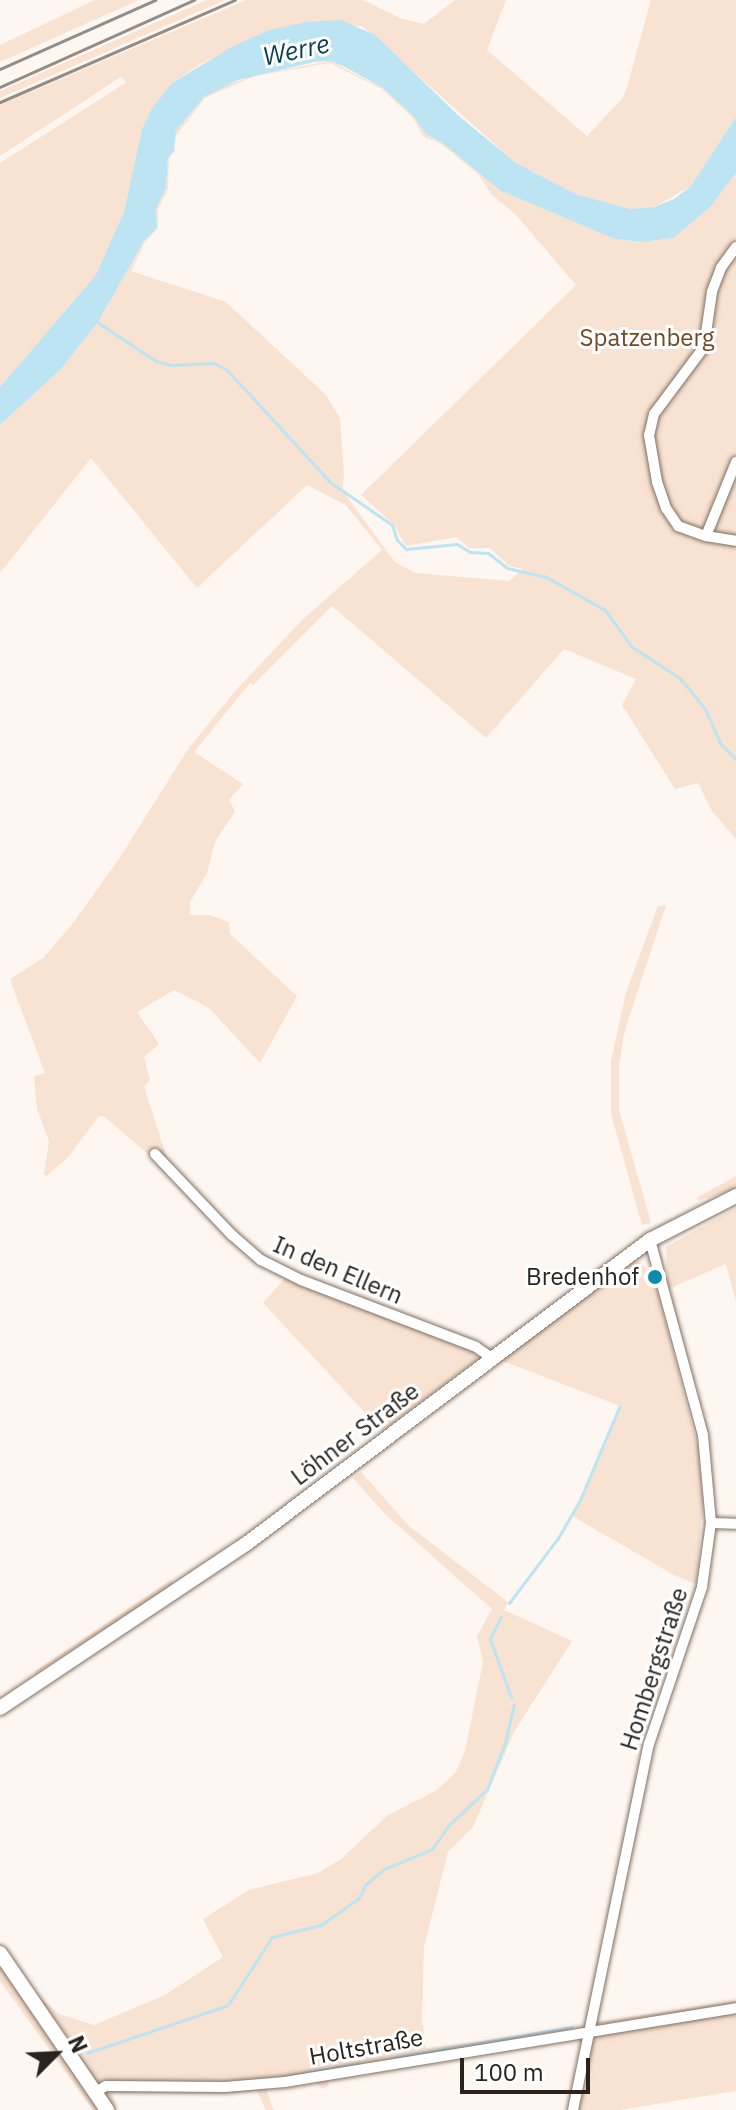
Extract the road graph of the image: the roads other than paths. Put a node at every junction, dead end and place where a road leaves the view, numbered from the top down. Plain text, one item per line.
1 (736, 247) edge
2 (736, 462) edge
3 (706, 536) junction
4 (736, 541) edge
5 (155, 1154) dead end
6 (736, 1196) edge
7 (650, 1240) junction
8 (492, 1358) junction
9 (711, 1523) junction
10 (736, 1524) edge
11 (0, 1708) edge
12 (0, 1953) edge
13 (736, 2008) edge
14 (586, 2032) junction
15 (97, 2091) junction
16 (107, 2110) edge
17 (573, 2110) edge

1 - 3 street
2 - 3 street
3 - 4 street
5 - 8 street, In den Ellern
6 - 7 main road, Löhner Straße
7 - 8 main road, Löhner Straße
7 - 9 street, Hombergstraße
8 - 11 main road, Löhner Straße
9 - 10 street
9 - 14 street, Hombergstraße
12 - 15 main road
13 - 14 street, Holtstraße
14 - 15 street, Holtstraße
14 - 17 street, Hombergstraße
15 - 16 main road

